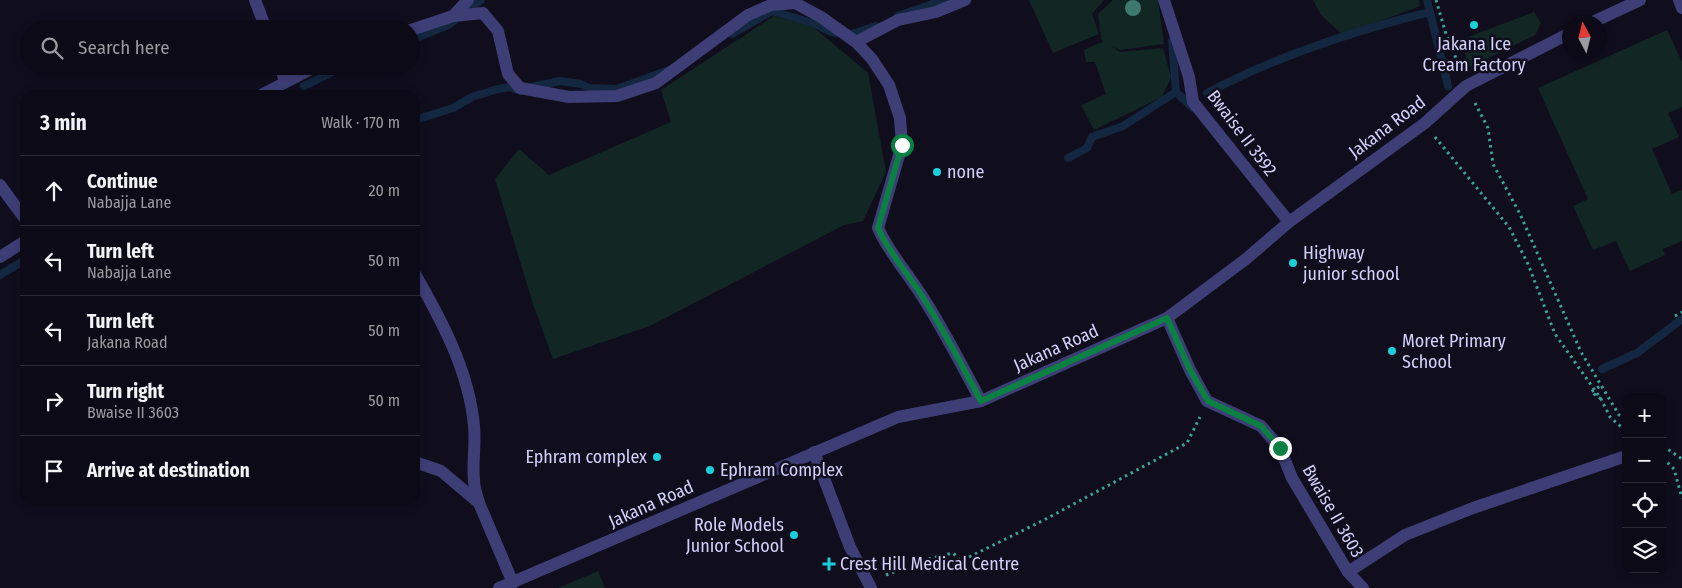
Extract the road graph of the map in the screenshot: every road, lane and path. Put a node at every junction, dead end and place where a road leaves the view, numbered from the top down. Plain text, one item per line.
1 (255, 0) edge
2 (468, 0) edge
3 (965, 0) edge
4 (1164, 0) edge
5 (1436, 0) edge
6 (1640, 0) edge
7 (1679, 0) edge
8 (794, 2) edge
9 (1682, 8) edge
10 (1607, 15) edge
11 (453, 16) junction
12 (263, 20) edge
13 (420, 27) edge
14 (1562, 38) edge
15 (856, 42) junction
16 (283, 75) edge
17 (298, 75) edge
18 (285, 81) junction
19 (1466, 86) junction
20 (270, 90) edge
21 (1425, 123) junction
22 (0, 185) edge
23 (20, 212) edge
24 (1289, 222) junction
25 (20, 244) edge
26 (0, 257) edge
27 (420, 282) edge
28 (1682, 312) edge
29 (1675, 316) dead end
30 (1167, 318) junction
31 (1602, 385) junction
32 (1601, 399) junction
33 (981, 401) junction
34 (1208, 401) junction
35 (1622, 416) edge
36 (1622, 427) edge
37 (1667, 449) edge
38 (814, 452) junction
39 (1622, 457) edge
40 (1682, 459) edge
41 (1667, 462) edge
42 (420, 464) edge
43 (1682, 498) edge
44 (479, 502) junction
45 (1348, 572) junction
46 (513, 583) junction
47 (870, 585) edge
48 (499, 588) edge
49 (1363, 588) edge

1 - 12 street
2 - 11 street
3 - 15 street
4 - 24 street, Bwaise II 3592
5 - 19 path
6 - 10 street
7 - 9 street
8 - 11 street
8 - 15 street
11 - 13 street
14 - 19 street, Jakana Road
15 - 33 street
16 - 18 street
17 - 18 street
18 - 20 street
19 - 21 street, Jakana Road
19 - 31 path
21 - 24 street, Jakana Road
21 - 32 path
22 - 23 street
24 - 30 street, Jakana Road
25 - 26 street
27 - 44 street
28 - 29 path
30 - 33 street, Jakana Road
30 - 34 street
31 - 32 path, bridge
31 - 35 path
32 - 36 path
33 - 38 street, Jakana Road
34 - 45 street, Bwaise II 3603
34 - 47 path
37 - 40 path
38 - 46 street, Jakana Road
38 - 47 street
39 - 45 street
41 - 43 path
42 - 44 street
44 - 46 street
45 - 49 street, Bwaise II 3603
46 - 48 street, Jakana Road

